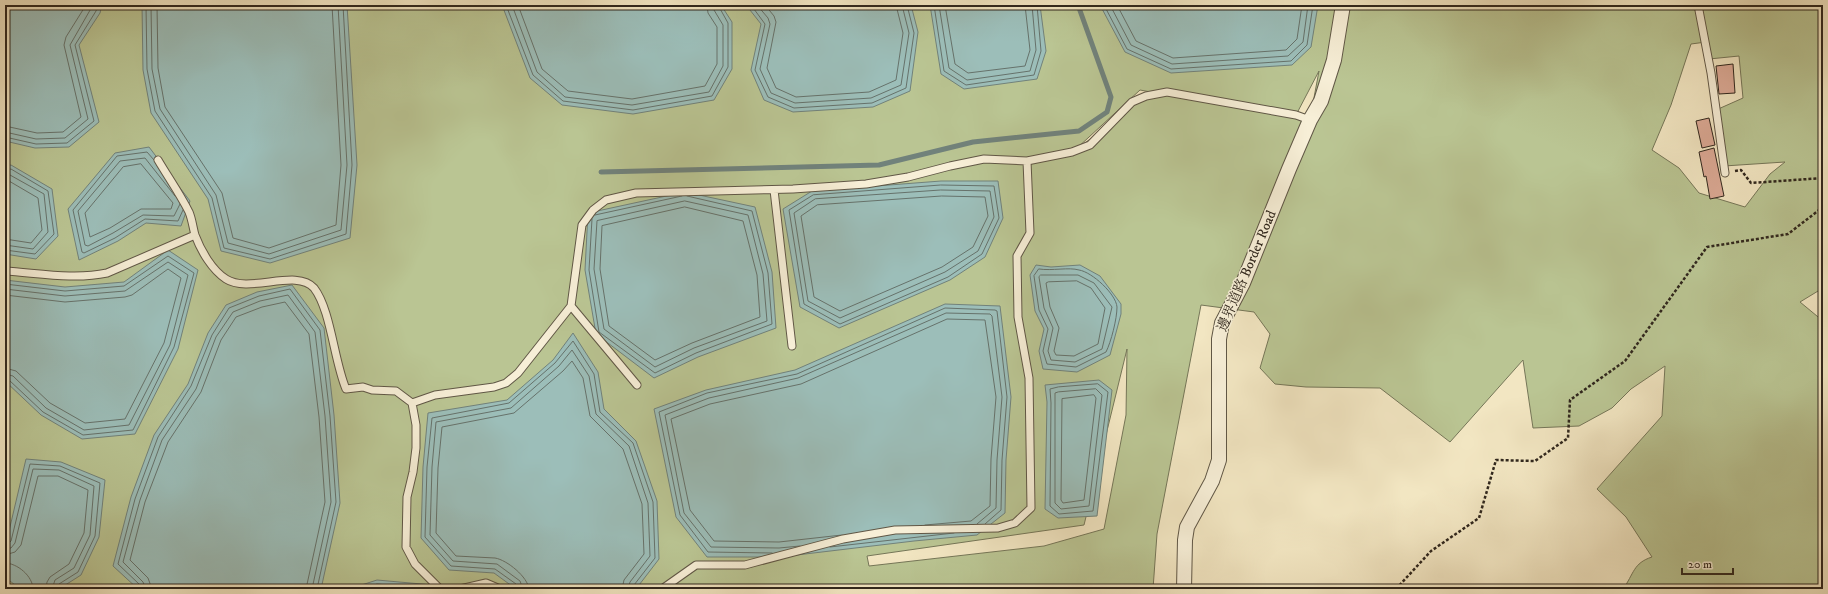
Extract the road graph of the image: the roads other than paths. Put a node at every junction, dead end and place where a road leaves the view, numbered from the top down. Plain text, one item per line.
1 (1343, 5) edge
2 (1698, 5) edge
3 (1310, 120) junction
4 (158, 160) dead end
5 (1027, 161) junction
6 (1725, 173) road end
7 (774, 190) junction
8 (195, 235) junction
9 (5, 271) edge
10 (571, 306) junction
11 (792, 346) dead end
12 (637, 385) dead end
13 (412, 403) junction
14 (440, 589) edge
15 (460, 589) edge
16 (500, 589) edge
17 (662, 589) edge
18 (1184, 589) edge

1 - 3 street, 邊界道路 Border Road
2 - 6 lane
3 - 5 lane
3 - 18 street, 邊界道路 Border Road
4 - 8 lane
5 - 7 lane
5 - 17 lane
7 - 10 lane
7 - 11 lane
8 - 9 lane
8 - 13 lane
10 - 12 lane
10 - 13 lane
13 - 14 lane
15 - 16 lane

